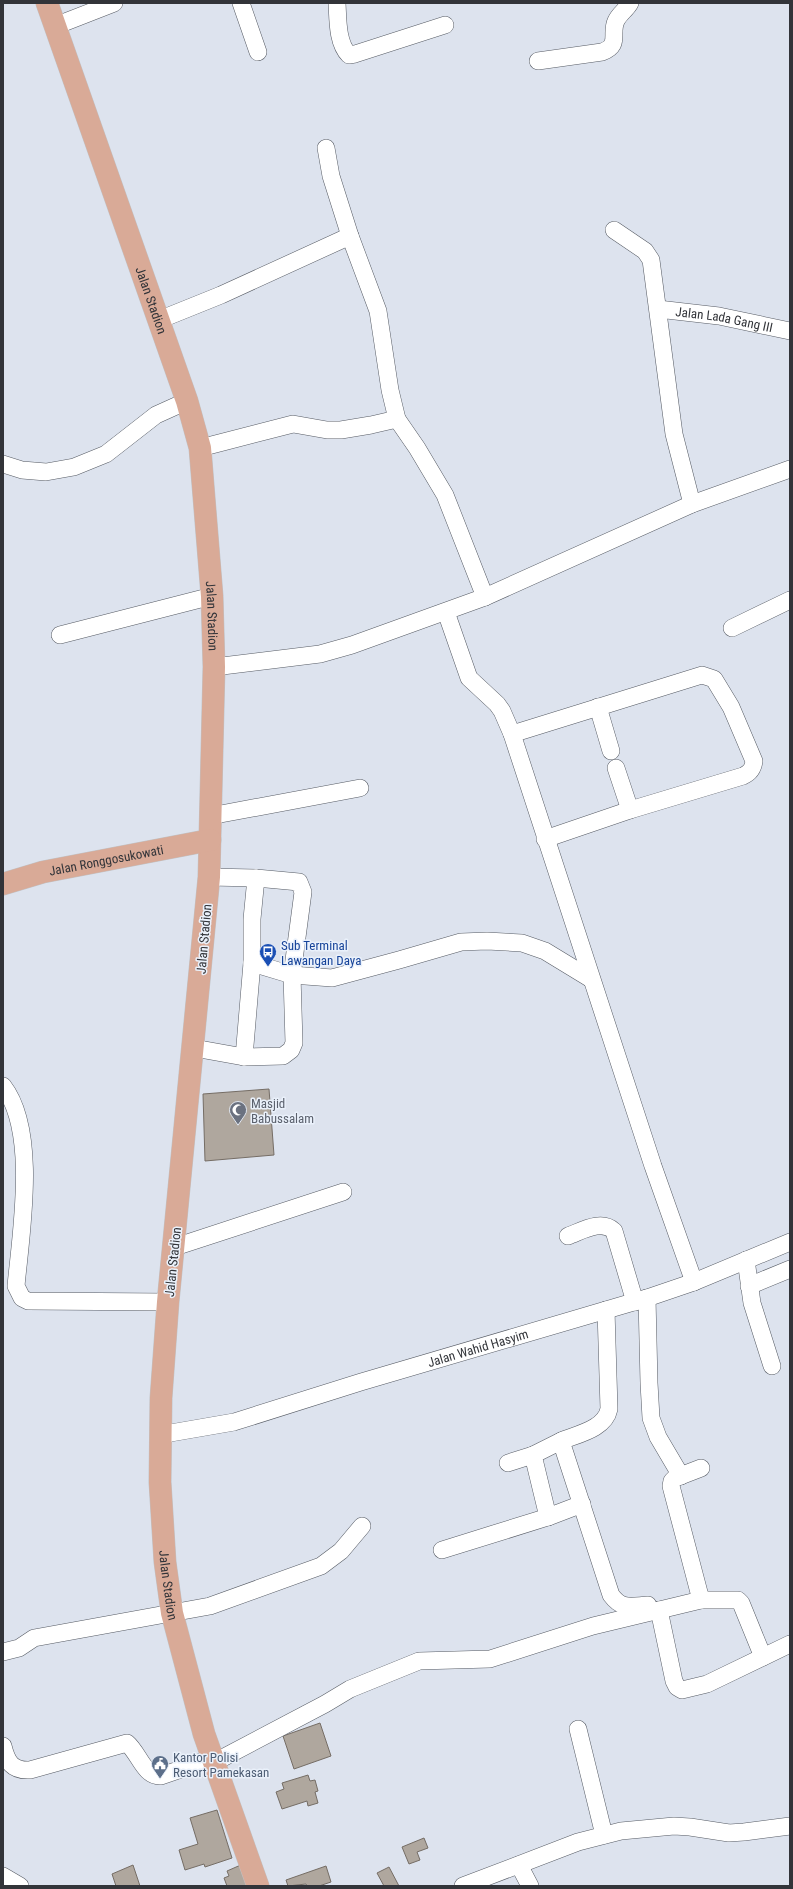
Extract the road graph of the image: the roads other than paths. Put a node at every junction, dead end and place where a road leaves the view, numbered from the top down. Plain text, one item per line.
1 (47, 3) edge
2 (114, 3) edge
3 (241, 3) edge
4 (337, 3) edge
5 (630, 3) edge
6 (445, 25) dead end
7 (56, 26) junction
8 (258, 52) dead end
9 (538, 61) dead end
10 (326, 148) dead end
11 (614, 230) dead end
12 (350, 236) junction
13 (658, 309) junction
14 (159, 320) junction
15 (790, 331) edge
16 (187, 401) junction
17 (397, 419) junction
18 (200, 448) junction
19 (3, 464) edge
20 (790, 469) edge
21 (692, 504) junction
22 (212, 596) junction
23 (485, 597) junction
24 (789, 602) edge
25 (446, 612) junction
26 (732, 628) dead end
27 (60, 635) dead end
28 (214, 667) junction
29 (598, 707) junction
30 (512, 734) junction
31 (611, 751) dead end
32 (616, 768) dead end
33 (360, 788) dead end
34 (630, 810) junction
35 (210, 816) junction
36 (545, 839) junction
37 (210, 840) junction
38 (209, 877) junction
39 (256, 878) junction
40 (3, 884) edge
41 (252, 962) junction
42 (292, 975) junction
43 (591, 979) junction
44 (194, 1048) junction
45 (244, 1057) junction
46 (3, 1086) edge
47 (344, 1192) dead end
48 (568, 1236) dead end
49 (790, 1242) edge
50 (175, 1247) junction
51 (746, 1260) junction
52 (790, 1269) edge
53 (694, 1282) junction
54 (749, 1286) junction
55 (641, 1300) junction
56 (168, 1302) junction
57 (606, 1310) junction
58 (772, 1366) dead end
59 (160, 1435) junction
60 (561, 1441) junction
61 (533, 1455) junction
62 (508, 1463) dead end
63 (701, 1468) dead end
64 (681, 1476) junction
65 (582, 1504) junction
66 (548, 1517) junction
67 (362, 1526) dead end
68 (442, 1550) dead end
69 (694, 1597) junction
70 (659, 1610) junction
71 (172, 1613) junction
72 (790, 1644) edge
73 (3, 1652) edge
74 (763, 1657) junction
75 (578, 1729) dead end
76 (4, 1755) edge
77 (214, 1760) junction
78 (790, 1826) edge
79 (604, 1835) junction
80 (519, 1865) junction
81 (3, 1876) edge
82 (20, 1886) edge
83 (258, 1886) edge
84 (463, 1886) edge
85 (530, 1886) edge

1 - 7 main road, Jalan Stadion
2 - 7 street
3 - 8 street
4 - 6 street
5 - 9 street
7 - 14 main road, Jalan Stadion
10 - 12 street
11 - 13 street
12 - 14 street
12 - 17 street
13 - 15 street, Jalan Lada Gang III
13 - 21 street
14 - 16 main road, Jalan Stadion
16 - 18 main road, Jalan Stadion
16 - 19 street
17 - 18 street
17 - 23 street
18 - 22 main road, Jalan Stadion
20 - 21 street
21 - 23 street
22 - 27 street
22 - 28 main road, Jalan Stadion
23 - 25 street
24 - 26 street
25 - 28 street
25 - 30 street
28 - 35 main road, Jalan Stadion
29 - 30 street
29 - 31 street
29 - 34 street
30 - 36 street
32 - 34 street
33 - 35 street
34 - 36 street
35 - 37 main road, Jalan Stadion
36 - 43 street
37 - 38 main road, Jalan Stadion
37 - 40 main road, Jalan Ronggosukowati
38 - 39 street
38 - 44 main road, Jalan Stadion
39 - 41 street
39 - 42 street
41 - 42 street
41 - 45 street
42 - 43 street
42 - 45 street
43 - 53 street
44 - 45 street
44 - 50 main road, Jalan Stadion
46 - 56 street
47 - 50 street
48 - 55 street
49 - 51 street, Jalan Wahid Hasyim
50 - 56 main road, Jalan Stadion
51 - 53 street, Jalan Wahid Hasyim
51 - 54 street
52 - 54 street
53 - 55 street, Jalan Wahid Hasyim
54 - 58 street
55 - 57 street, Jalan Wahid Hasyim
55 - 64 street
56 - 59 main road, Jalan Stadion
57 - 59 street, Jalan Wahid Hasyim
57 - 60 street
59 - 71 main road, Jalan Stadion
60 - 61 street
60 - 65 street
61 - 62 street
61 - 66 street
63 - 64 street
64 - 69 street
65 - 66 street
65 - 69 street
66 - 68 street
67 - 71 street
69 - 70 street
69 - 74 street
70 - 74 street
70 - 77 street
71 - 73 street
71 - 77 main road, Jalan Stadion
72 - 74 street
75 - 79 street
76 - 77 street
77 - 83 main road, Jalan Stadion
78 - 79 street
79 - 80 street
80 - 84 street
80 - 85 street
81 - 82 street

